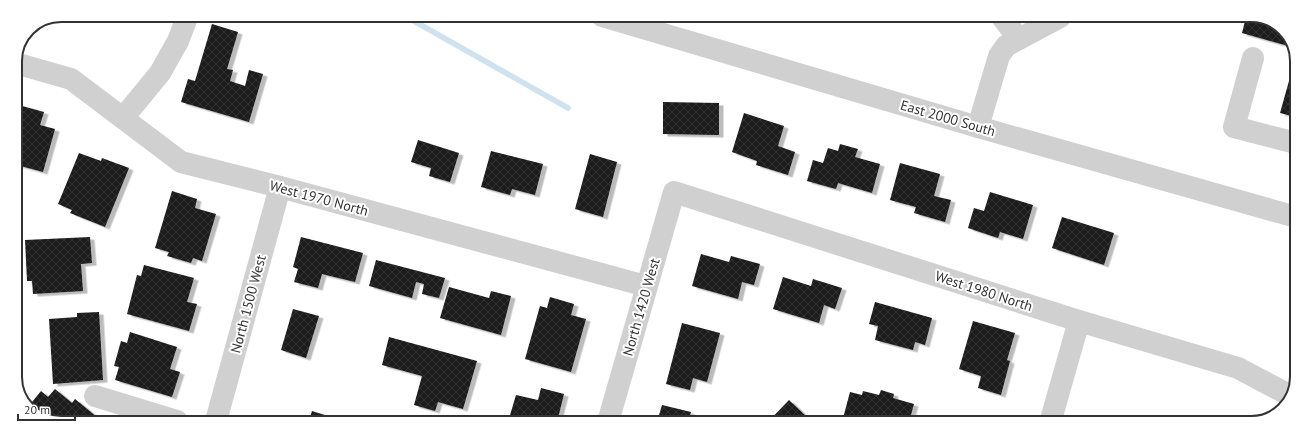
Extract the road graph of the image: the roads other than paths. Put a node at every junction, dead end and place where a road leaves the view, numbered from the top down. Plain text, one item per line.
1 (185, 22) edge
2 (622, 22) edge
3 (1006, 22) edge
4 (1050, 22) edge
5 (1018, 38) junction
6 (1253, 58) dead end
7 (22, 65) edge
8 (123, 118) junction
9 (978, 127) junction
10 (1290, 141) edge
11 (280, 187) junction
12 (674, 192) joint
13 (1290, 215) edge
14 (646, 286) junction
15 (1079, 321) junction
16 (1286, 393) edge
17 (95, 396) dead end
18 (161, 416) edge
19 (217, 416) edge
20 (610, 416) edge
21 (1052, 416) edge

1 - 8 street
2 - 9 street, East 2000 South
3 - 5 street
4 - 5 street
5 - 9 street
6 - 10 street
7 - 8 street, West 1970 North
8 - 11 street, West 1970 North
9 - 13 street, East 2000 South
11 - 14 street, West 1970 North
11 - 19 street, North 1500 West
12 - 14 street, North 1420 West
12 - 15 street, West 1980 North
14 - 20 street, North 1420 West
15 - 16 street, West 1980 North
15 - 21 street
17 - 18 street

